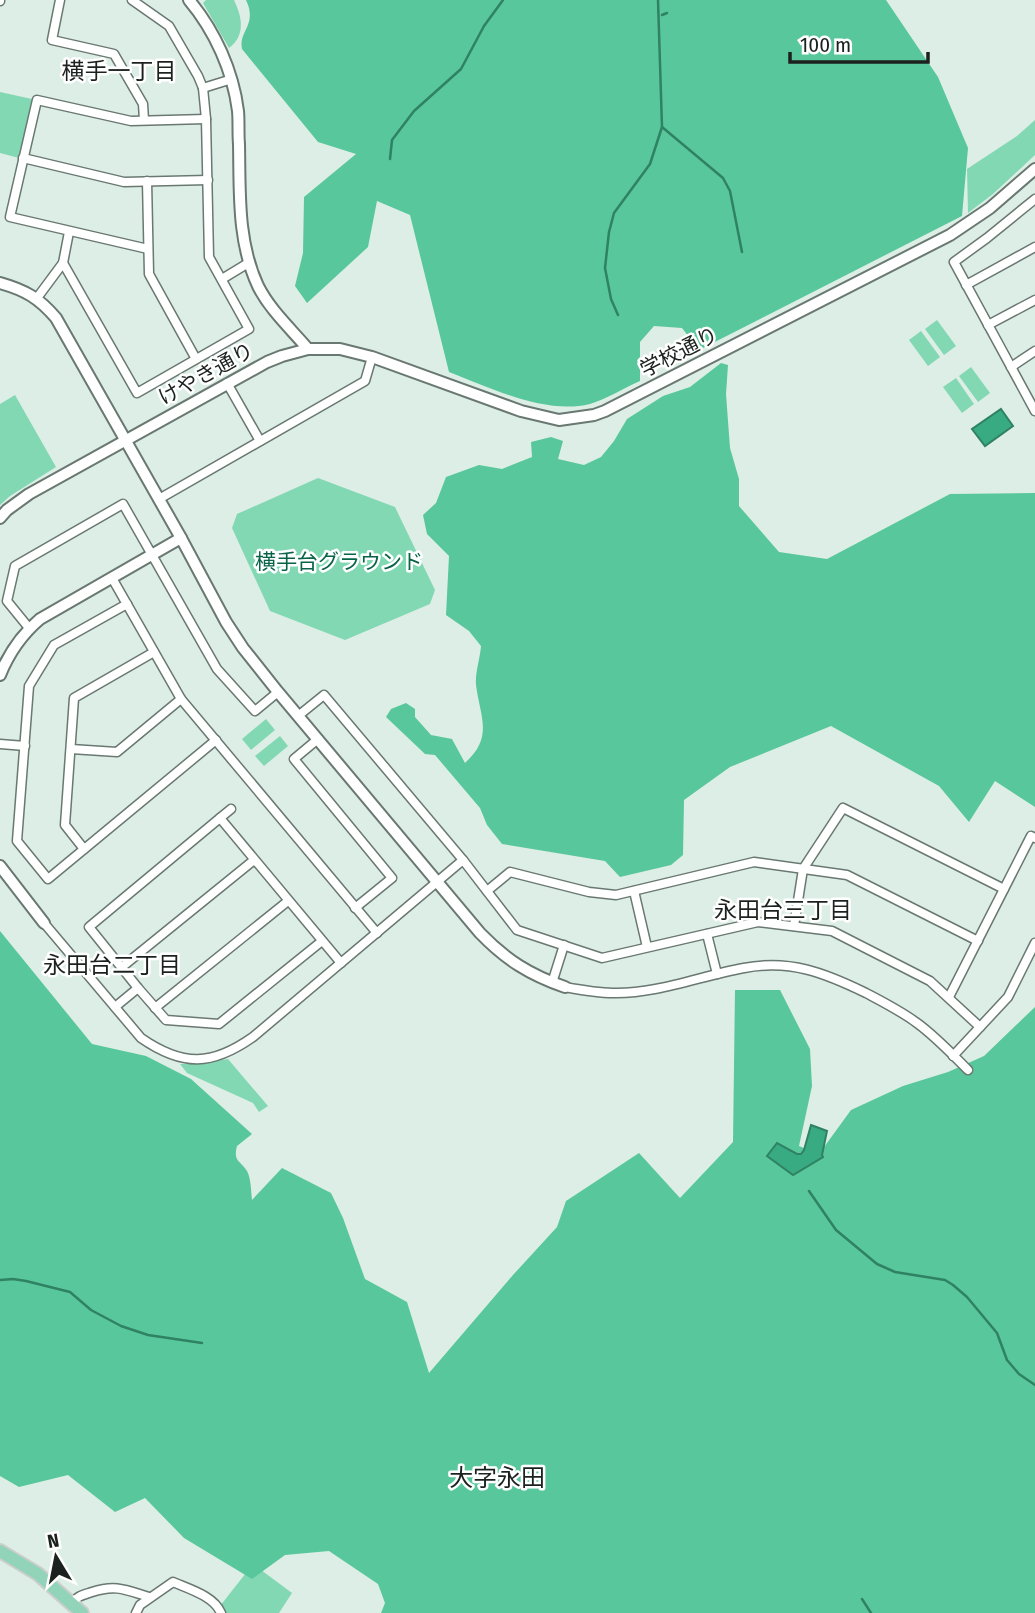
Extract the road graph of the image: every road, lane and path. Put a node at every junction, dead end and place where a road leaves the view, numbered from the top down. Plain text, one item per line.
1 (60, 0) edge
2 (132, 0) edge
3 (189, 0) edge
4 (232, 79) junction
5 (202, 88) junction
6 (206, 119) junction
7 (144, 120) junction
8 (23, 158) junction
9 (1035, 169) edge
10 (208, 180) junction
11 (147, 181) junction
12 (1035, 199) edge
13 (69, 232) junction
14 (1035, 247) edge
15 (148, 249) junction
16 (250, 262) junction
17 (63, 263) junction
18 (222, 279) junction
19 (0, 283) edge
20 (966, 285) junction
21 (37, 298) junction
22 (1035, 300) edge
23 (988, 325) junction
24 (308, 349) junction
25 (1035, 351) edge
26 (372, 357) junction
27 (196, 359) junction
28 (1011, 367) junction
29 (227, 383) junction
30 (1034, 407) edge
31 (126, 441) junction
32 (260, 441) junction
33 (159, 499) junction
34 (0, 518) edge
35 (181, 538) junction
36 (153, 554) junction
37 (112, 578) junction
38 (127, 604) junction
39 (29, 628) junction
40 (154, 652) junction
41 (0, 675) edge
42 (278, 692) junction
43 (181, 699) junction
44 (299, 716) junction
45 (318, 739) junction
46 (216, 740) junction
47 (0, 744) edge
48 (25, 746) junction
49 (71, 749) junction
50 (231, 809) dead end
51 (220, 818) junction
52 (1035, 838) edge
53 (84, 849) junction
54 (254, 860) junction
55 (463, 860) junction
56 (0, 866) edge
57 (803, 869) junction
58 (437, 882) junction
59 (1004, 889) junction
60 (487, 891) junction
61 (634, 891) junction
62 (288, 901) junction
63 (355, 908) junction
64 (44, 923) joint
65 (794, 926) junction
66 (377, 933) junction
67 (707, 934) junction
68 (322, 941) junction
69 (978, 941) junction
70 (1035, 943) edge
71 (564, 945) junction
72 (647, 947) junction
73 (341, 964) junction
74 (122, 967) junction
75 (717, 974) junction
76 (552, 983) junction
77 (565, 987) joint
78 (138, 988) junction
79 (949, 998) junction
80 (115, 1007) junction
81 (155, 1008) junction
82 (980, 1027) junction
83 (953, 1055) junction
84 (968, 1070) dead end
85 (0, 1551) edge
86 (149, 1597) junction
87 (72, 1603) junction
88 (82, 1613) edge
89 (136, 1613) edge
90 (221, 1613) edge

1 - 7 street
2 - 5 street
3 - 4 street
4 - 5 street
4 - 16 street
5 - 6 street
6 - 7 street
6 - 10 street
7 - 8 street
8 - 11 street
8 - 13 street
9 - 26 street, 学校通り
10 - 11 street
10 - 18 street
11 - 15 street
12 - 20 street
13 - 15 street
13 - 17 street
14 - 20 street
15 - 27 street
16 - 18 street
16 - 24 street
17 - 21 street
17 - 27 street
18 - 27 street
19 - 21 street
20 - 23 street
21 - 31 street
22 - 23 street
23 - 28 street
24 - 26 street, 学校通り
24 - 29 street, けやき通り
25 - 28 street
26 - 32 street
28 - 30 street
29 - 31 street, けやき通り
29 - 32 street
31 - 33 street
31 - 34 street, けやき通り
32 - 33 street
33 - 35 street
35 - 36 street
35 - 42 street
36 - 37 street
36 - 39 street
36 - 42 street
37 - 38 street
37 - 39 street
38 - 40 street
38 - 48 street
39 - 41 street
40 - 43 street
40 - 49 street
42 - 44 street
43 - 46 street
43 - 49 street
44 - 45 street
44 - 55 street
45 - 58 street
45 - 63 street
46 - 53 street
46 - 63 street
47 - 48 street
48 - 53 street
49 - 53 street
50 - 51 street
51 - 54 street
51 - 74 street
52 - 59 street
54 - 62 street
54 - 74 street
55 - 58 street
55 - 60 street
56 - 64 street
57 - 59 street
57 - 61 street
57 - 65 street
57 - 69 street
58 - 66 street
58 - 76 street
59 - 69 street
60 - 61 street
60 - 71 street
61 - 72 street
62 - 68 street
62 - 81 street
63 - 66 street
64 - 80 street
65 - 67 street
65 - 79 street
66 - 73 street
67 - 72 street
67 - 75 street
68 - 73 street
68 - 81 street
69 - 79 street
70 - 82 street
71 - 72 street
71 - 76 street
73 - 80 street
74 - 78 street
75 - 77 street
75 - 83 street
76 - 77 street
78 - 80 street
78 - 81 street
79 - 82 street
82 - 83 street
83 - 84 street
85 - 87 main road
86 - 87 street
86 - 89 street
86 - 90 street
87 - 88 main road

